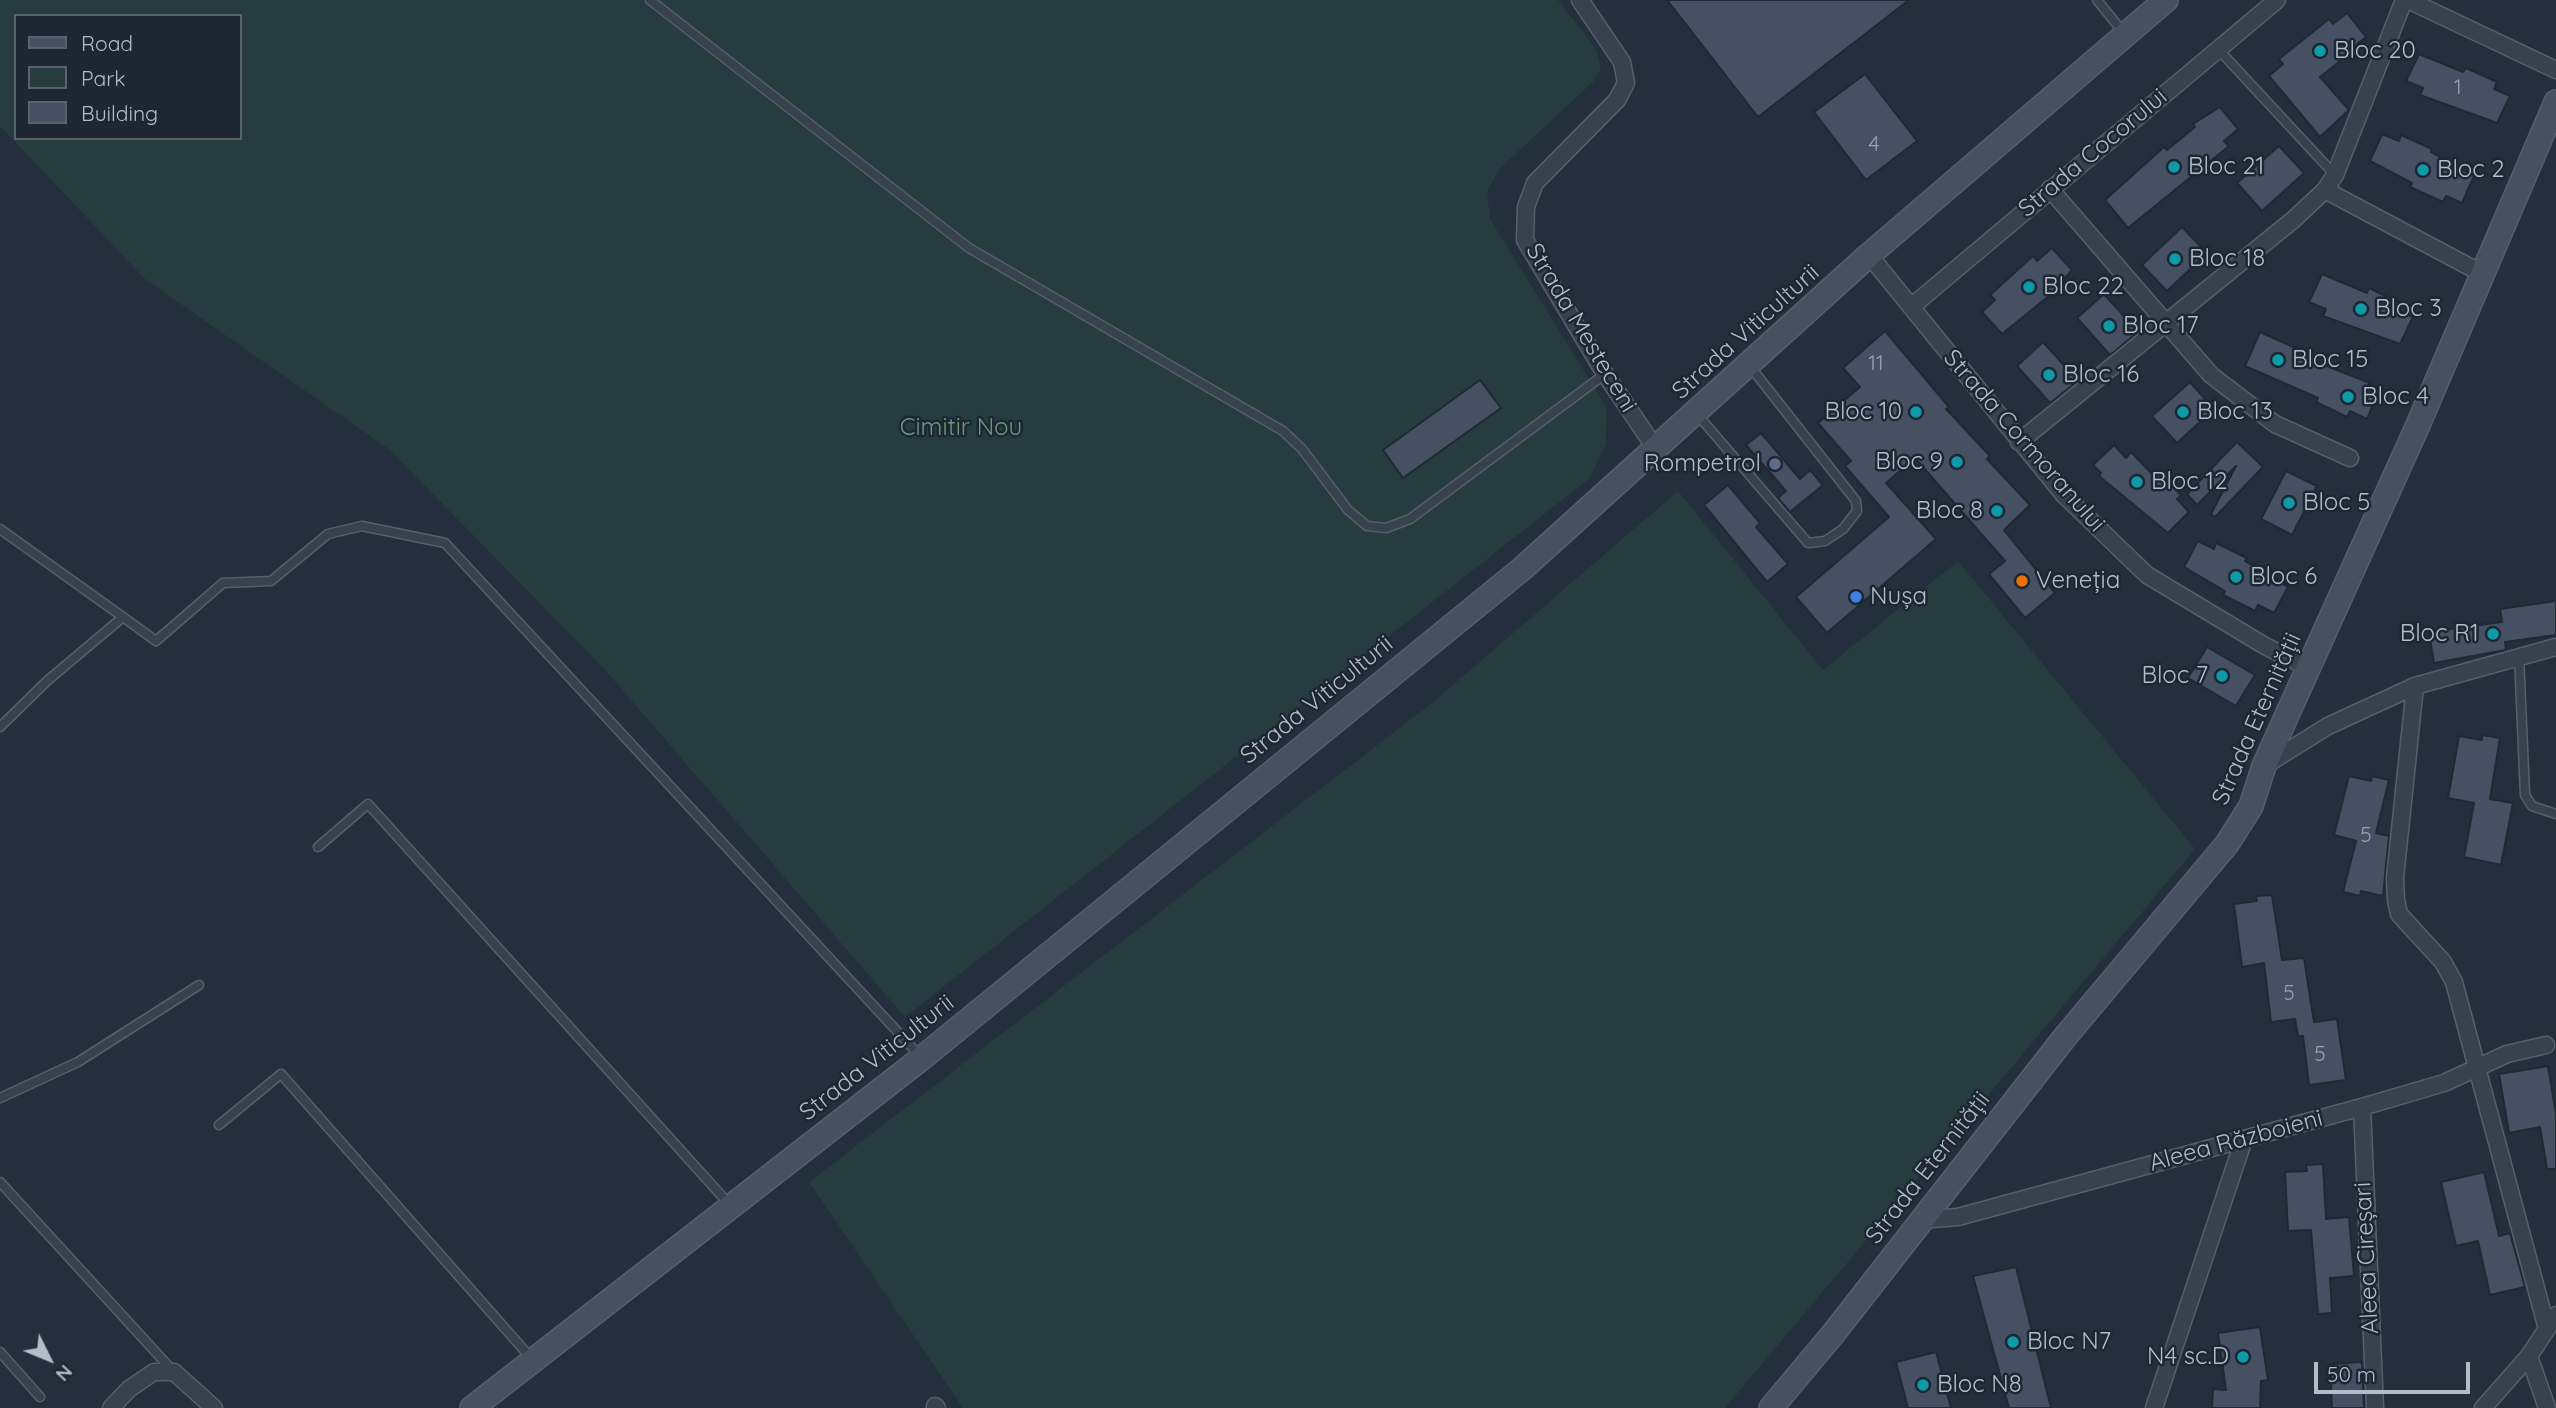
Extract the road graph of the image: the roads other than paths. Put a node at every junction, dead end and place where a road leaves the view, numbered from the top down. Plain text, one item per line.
1 (650, 0) edge
2 (1580, 0) edge
3 (2098, 0) edge
4 (2166, 0) edge
5 (2277, 0) edge
6 (2406, 0) edge
7 (2124, 35) junction
8 (2217, 48) junction
9 (2556, 70) edge
10 (2556, 102) edge
11 (2335, 175) junction
12 (2050, 189) junction
13 (2325, 190) junction
14 (1869, 255) junction
15 (2483, 274) junction
16 (1911, 307) junction
17 (2165, 324) junction
18 (1749, 365) junction
19 (1605, 374) junction
20 (1696, 413) junction
21 (2019, 442) junction
22 (1656, 449) junction
23 (2350, 458) dead end
24 (0, 530) edge
25 (123, 617) junction
26 (2556, 647) edge
27 (2519, 656) junction
28 (2307, 667) junction
29 (2415, 686) junction
30 (0, 727) edge
31 (2264, 766) junction
32 (2556, 814) edge
33 (318, 847) dead end
34 (199, 985) dead end
35 (2546, 1045) dead end
36 (922, 1058) junction
37 (2478, 1070) junction
38 (0, 1098) edge
39 (2362, 1107) junction
40 (219, 1125) dead end
41 (2244, 1139) junction
42 (0, 1182) edge
43 (731, 1206) junction
44 (1920, 1220) junction
45 (2556, 1315) edge
46 (2547, 1329) junction
47 (0, 1352) edge
48 (2529, 1356) junction
49 (533, 1360) junction
50 (174, 1372) junction
51 (40, 1397) dead end
52 (485, 1404) edge
53 (1779, 1404) edge
54 (111, 1408) edge
55 (214, 1408) edge
56 (2154, 1408) edge
57 (2375, 1408) edge
58 (2483, 1408) edge
59 (2547, 1408) edge

1 - 19 lane
2 - 19 street, Strada Mesteceni
3 - 7 lane
4 - 7 main road, Strada Viticulturii
5 - 8 street, Strada Cocorului
6 - 9 street
6 - 11 street
7 - 14 main road, Strada Viticulturii
8 - 11 lane
8 - 12 street, Strada Cocorului
10 - 15 main road, Strada Eternității
11 - 13 street
12 - 16 street, Strada Cocorului
12 - 17 street
13 - 15 street
13 - 17 street
14 - 16 street, Strada Cormoranului
14 - 18 main road, Strada Viticulturii
15 - 28 main road, Strada Eternității
16 - 21 street, Strada Cormoranului
17 - 21 street
17 - 23 street
18 - 20 main road, Strada Viticulturii
18 - 20 lane
19 - 22 street, Strada Mesteceni
20 - 22 main road, Strada Viticulturii
21 - 28 street, Strada Cormoranului
22 - 36 main road, Strada Viticulturii
24 - 25 lane
25 - 30 lane
25 - 36 lane
26 - 27 street
27 - 29 street
27 - 32 lane
28 - 31 main road, Strada Eternității
29 - 31 street
29 - 37 street
31 - 44 main road, Strada Eternității
33 - 43 lane
34 - 38 lane
35 - 37 street, Aleea Războieni
36 - 43 main road, Strada Viticulturii
37 - 39 street, Aleea Războieni
37 - 46 street
39 - 41 street, Aleea Războieni
39 - 57 street, Aleea Cireșari
40 - 49 lane
41 - 44 street, Aleea Războieni
41 - 56 street
42 - 50 lane
43 - 49 main road, Strada Viticulturii
44 - 53 main road, Strada Eternității
45 - 46 street
46 - 48 street
47 - 51 lane
48 - 58 street
48 - 59 street
49 - 52 main road, Strada Viticulturii
50 - 54 street
50 - 55 street

